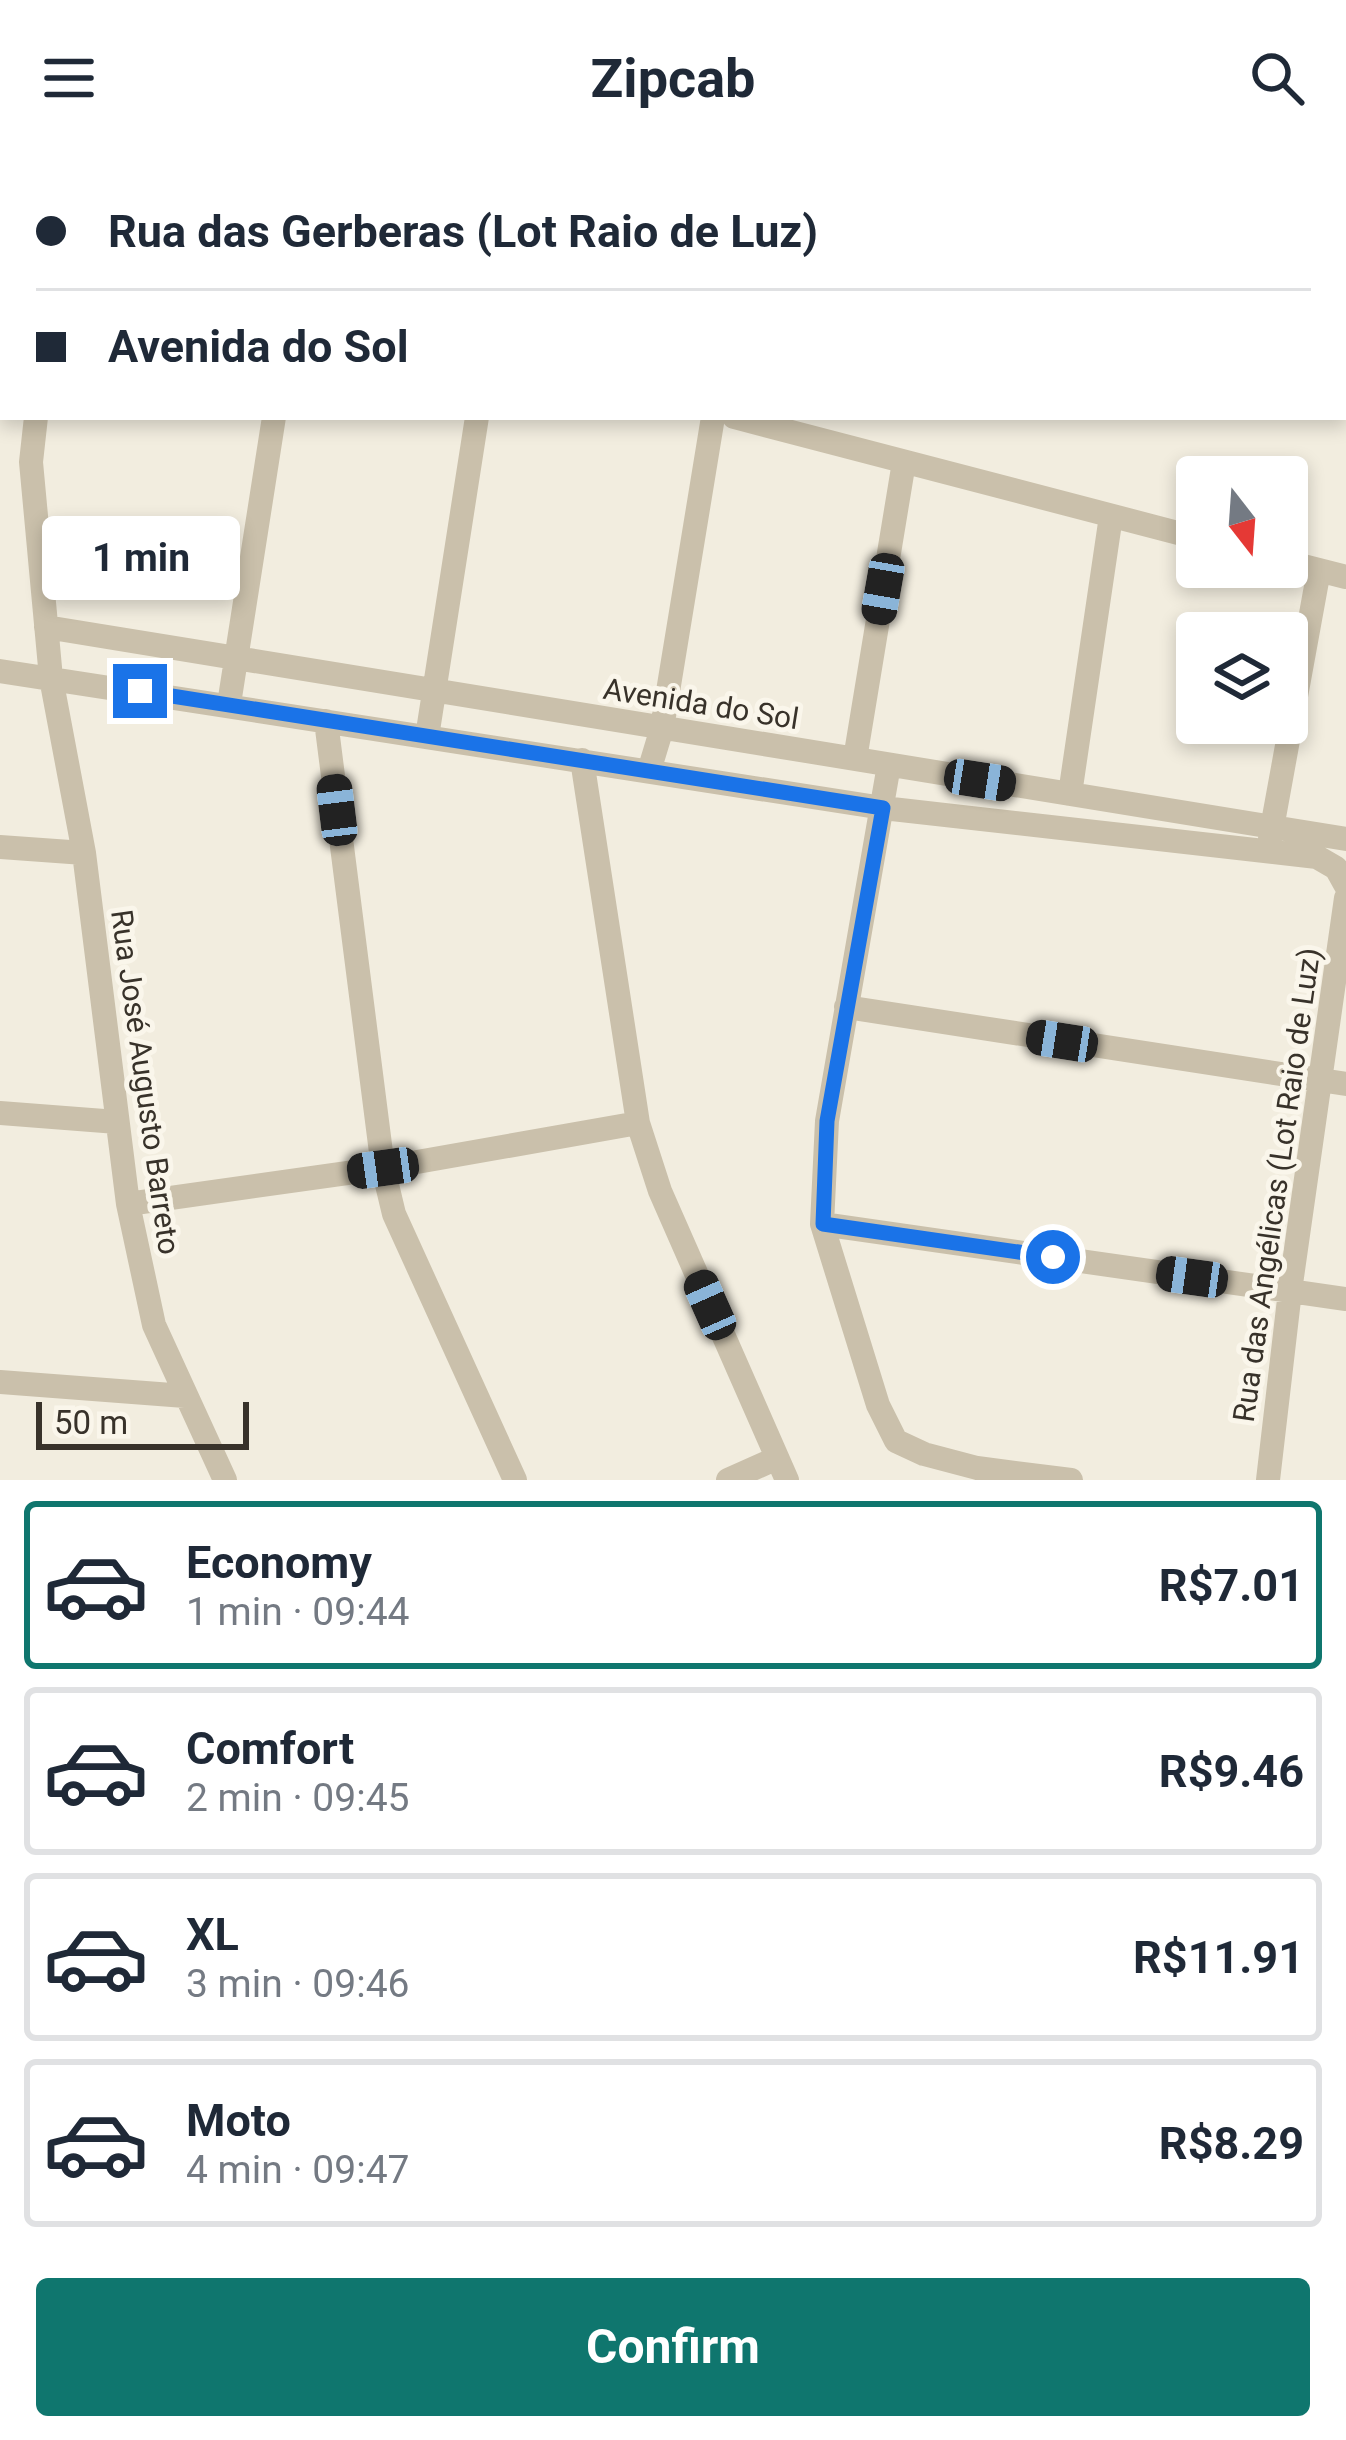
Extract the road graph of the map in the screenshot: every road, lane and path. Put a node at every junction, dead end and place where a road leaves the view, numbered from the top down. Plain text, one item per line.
1 (36, 420) edge
2 (274, 420) edge
3 (477, 420) edge
4 (712, 420) edge
5 (745, 420) edge
6 (904, 462) junction
7 (1111, 516) junction
8 (1176, 533) edge
9 (1308, 567) edge
10 (1319, 570) junction
11 (1346, 577) edge
12 (46, 627) junction
13 (236, 658) junction
14 (0, 671) edge
15 (51, 678) junction
16 (434, 691) junction
17 (229, 704) junction
18 (326, 721) junction
19 (662, 728) junction
20 (427, 737) junction
21 (855, 759) junction
22 (582, 760) junction
23 (889, 765) junction
24 (649, 771) junction
25 (1070, 794) junction
26 (883, 808) junction
27 (1272, 827) junction
28 (1346, 839) edge
29 (0, 847) edge
30 (84, 853) junction
31 (1268, 854) junction
32 (1346, 886) edge
33 (1346, 898) edge
34 (846, 1007) junction
35 (1334, 1082) edge
36 (0, 1113) edge
37 (116, 1122) junction
38 (638, 1123) junction
39 (383, 1168) junction
40 (128, 1204) junction
41 (823, 1224) junction
42 (1290, 1291) junction
43 (1346, 1299) edge
44 (0, 1382) edge
45 (185, 1396) junction
46 (782, 1469) edge
47 (225, 1480) edge
48 (515, 1480) edge
49 (728, 1480) edge
50 (1071, 1480) edge
51 (1268, 1480) edge

1 - 12 street, Rua José Augusto Barreto
2 - 13 street
3 - 16 street
4 - 19 street
5 - 6 street
6 - 7 street
6 - 21 street
7 - 8 street
7 - 25 street
9 - 10 street
10 - 11 street
10 - 27 street
12 - 13 street, Avenida do Sol
12 - 15 street, Rua José Augusto Barreto
13 - 16 street, Avenida do Sol
13 - 17 street
14 - 15 street
15 - 17 street
15 - 30 street, Rua José Augusto Barreto
16 - 19 street, Avenida do Sol
16 - 20 street
17 - 18 street
18 - 20 street
18 - 39 street
19 - 21 street, Avenida do Sol
19 - 24 street
20 - 22 street
21 - 23 street, Avenida do Sol
22 - 24 street
22 - 38 street
23 - 25 street, Avenida do Sol
23 - 26 street
24 - 26 street
25 - 27 street, Avenida do Sol
26 - 31 street
26 - 34 street
27 - 28 street, Avenida do Sol
27 - 31 street
29 - 30 street
30 - 37 street, Rua José Augusto Barreto
31 - 32 street
33 - 35 street, Rua das Angélicas (Lot Raio de Luz)
34 - 35 street
34 - 41 street
35 - 42 street, Rua das Angélicas (Lot Raio de Luz)
36 - 37 street
37 - 40 street, Rua José Augusto Barreto
38 - 39 street
38 - 46 street
39 - 40 street
39 - 48 street
40 - 45 street, Rua José Augusto Barreto
41 - 42 street
41 - 50 street
42 - 43 street
42 - 51 street, Rua das Angélicas (Lot Raio de Luz)
44 - 45 street
45 - 47 street, Rua José Augusto Barreto
46 - 49 street

